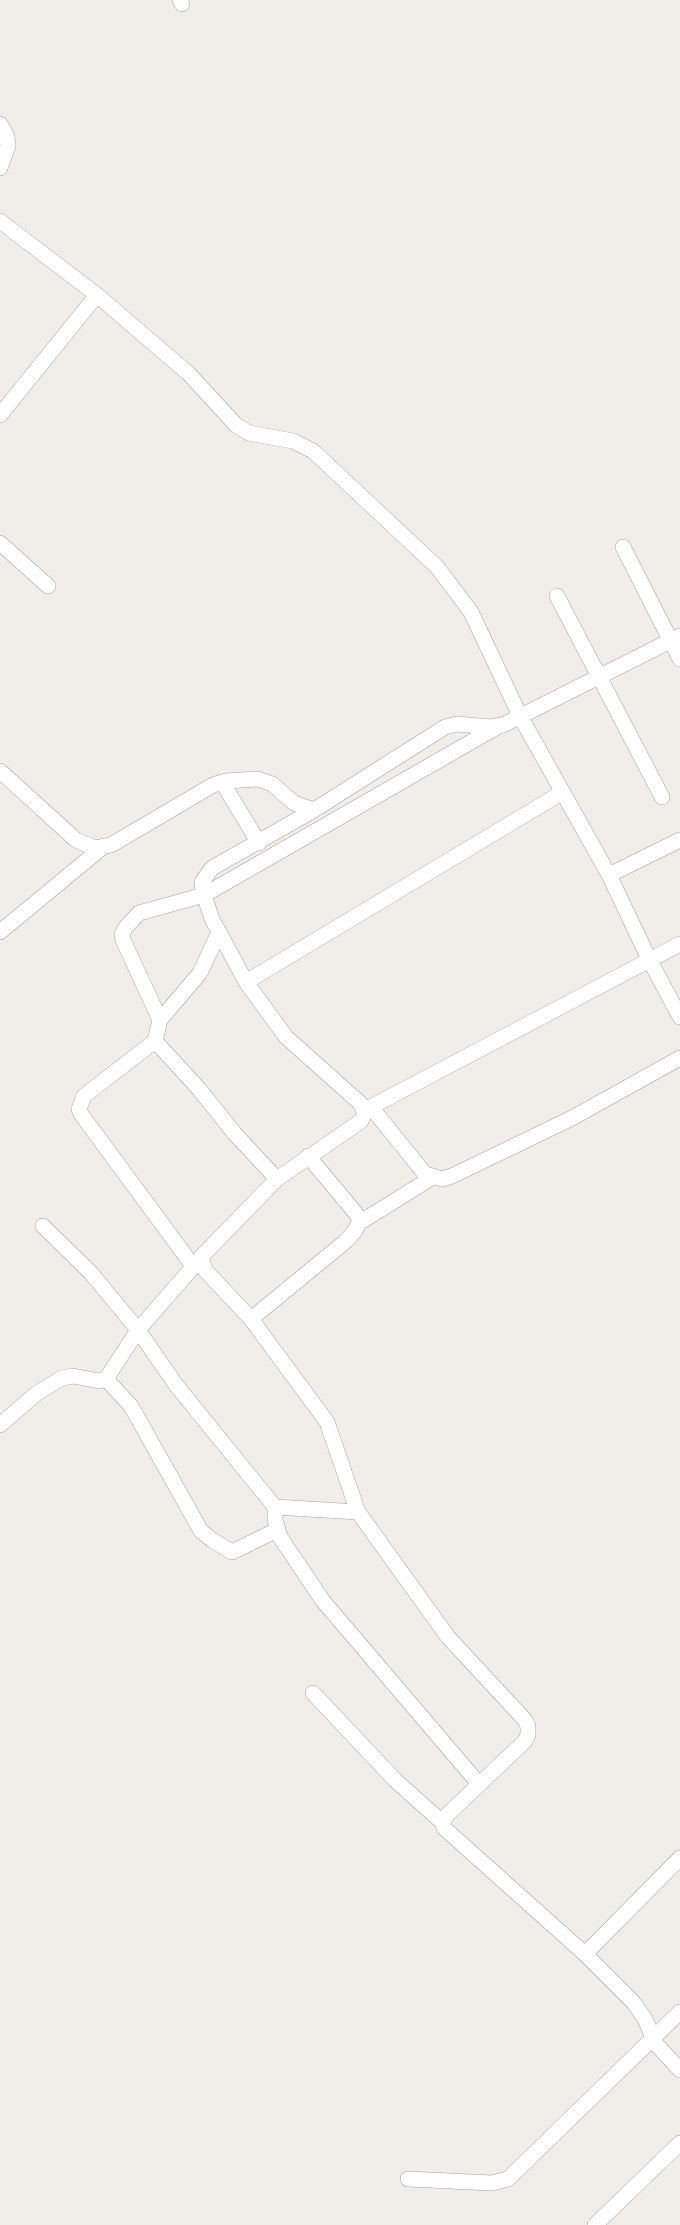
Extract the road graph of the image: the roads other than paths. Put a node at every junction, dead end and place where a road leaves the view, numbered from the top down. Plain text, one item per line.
1 (0, 124) edge
2 (0, 168) edge
3 (0, 221) edge
4 (98, 295) junction
5 (0, 415) edge
6 (0, 543) edge
7 (623, 547) dead end
8 (48, 586) dead end
9 (557, 596) dead end
10 (675, 638) edge
11 (680, 659) edge
12 (598, 677) junction
13 (520, 716) junction
14 (498, 726) junction
15 (0, 771) edge
16 (222, 782) junction
17 (563, 792) junction
18 (662, 797) dead end
19 (314, 810) junction
20 (680, 840) edge
21 (259, 843) junction
22 (104, 846) junction
23 (609, 875) junction
24 (204, 895) junction
25 (0, 932) edge
26 (219, 932) junction
27 (680, 944) edge
28 (649, 959) junction
29 (246, 982) junction
30 (680, 1017) edge
31 (160, 1020) junction
32 (155, 1041) junction
33 (680, 1058) edge
34 (368, 1109) junction
35 (308, 1156) junction
36 (434, 1177) junction
37 (277, 1179) junction
38 (359, 1223) junction
39 (43, 1226) dead end
40 (197, 1262) junction
41 (251, 1319) junction
42 (138, 1330) junction
43 (106, 1379) junction
44 (0, 1425) edge
45 (275, 1507) junction
46 (358, 1512) junction
47 (277, 1530) junction
48 (313, 1693) dead end
49 (479, 1784) junction
50 (443, 1823) junction
51 (680, 1858) edge
52 (585, 1954) junction
53 (680, 2012) edge
54 (654, 2039) junction
55 (680, 2070) edge
56 (680, 2143) edge
57 (408, 2179) dead end
58 (595, 2225) edge

1 - 2 street
3 - 4 street
4 - 5 street
4 - 13 street
6 - 8 street
7 - 10 street
9 - 12 street
10 - 11 street
10 - 12 street
12 - 13 street
12 - 18 street
13 - 14 street
13 - 17 street
14 - 19 street
14 - 24 street
15 - 22 street
16 - 19 street
16 - 21 street
16 - 22 street
17 - 23 street
17 - 29 street
19 - 21 street
20 - 23 street
21 - 24 street
22 - 25 street
23 - 28 street
24 - 26 street
24 - 31 street
26 - 29 street
26 - 31 street
27 - 28 street
28 - 30 street
28 - 34 street
29 - 34 street
31 - 32 street
32 - 37 street
32 - 40 street
33 - 36 street
34 - 35 street
34 - 36 street
35 - 37 street
35 - 38 street
36 - 38 street
37 - 40 street
38 - 41 street
39 - 42 street
40 - 41 street
40 - 42 street
41 - 46 street
42 - 43 street
42 - 45 street
43 - 44 street
43 - 47 street
45 - 46 street
45 - 47 street
46 - 49 street
47 - 49 street
48 - 50 street
49 - 50 street
50 - 52 street
51 - 52 street
52 - 54 street
53 - 54 street
54 - 55 street
54 - 57 street
56 - 58 street

